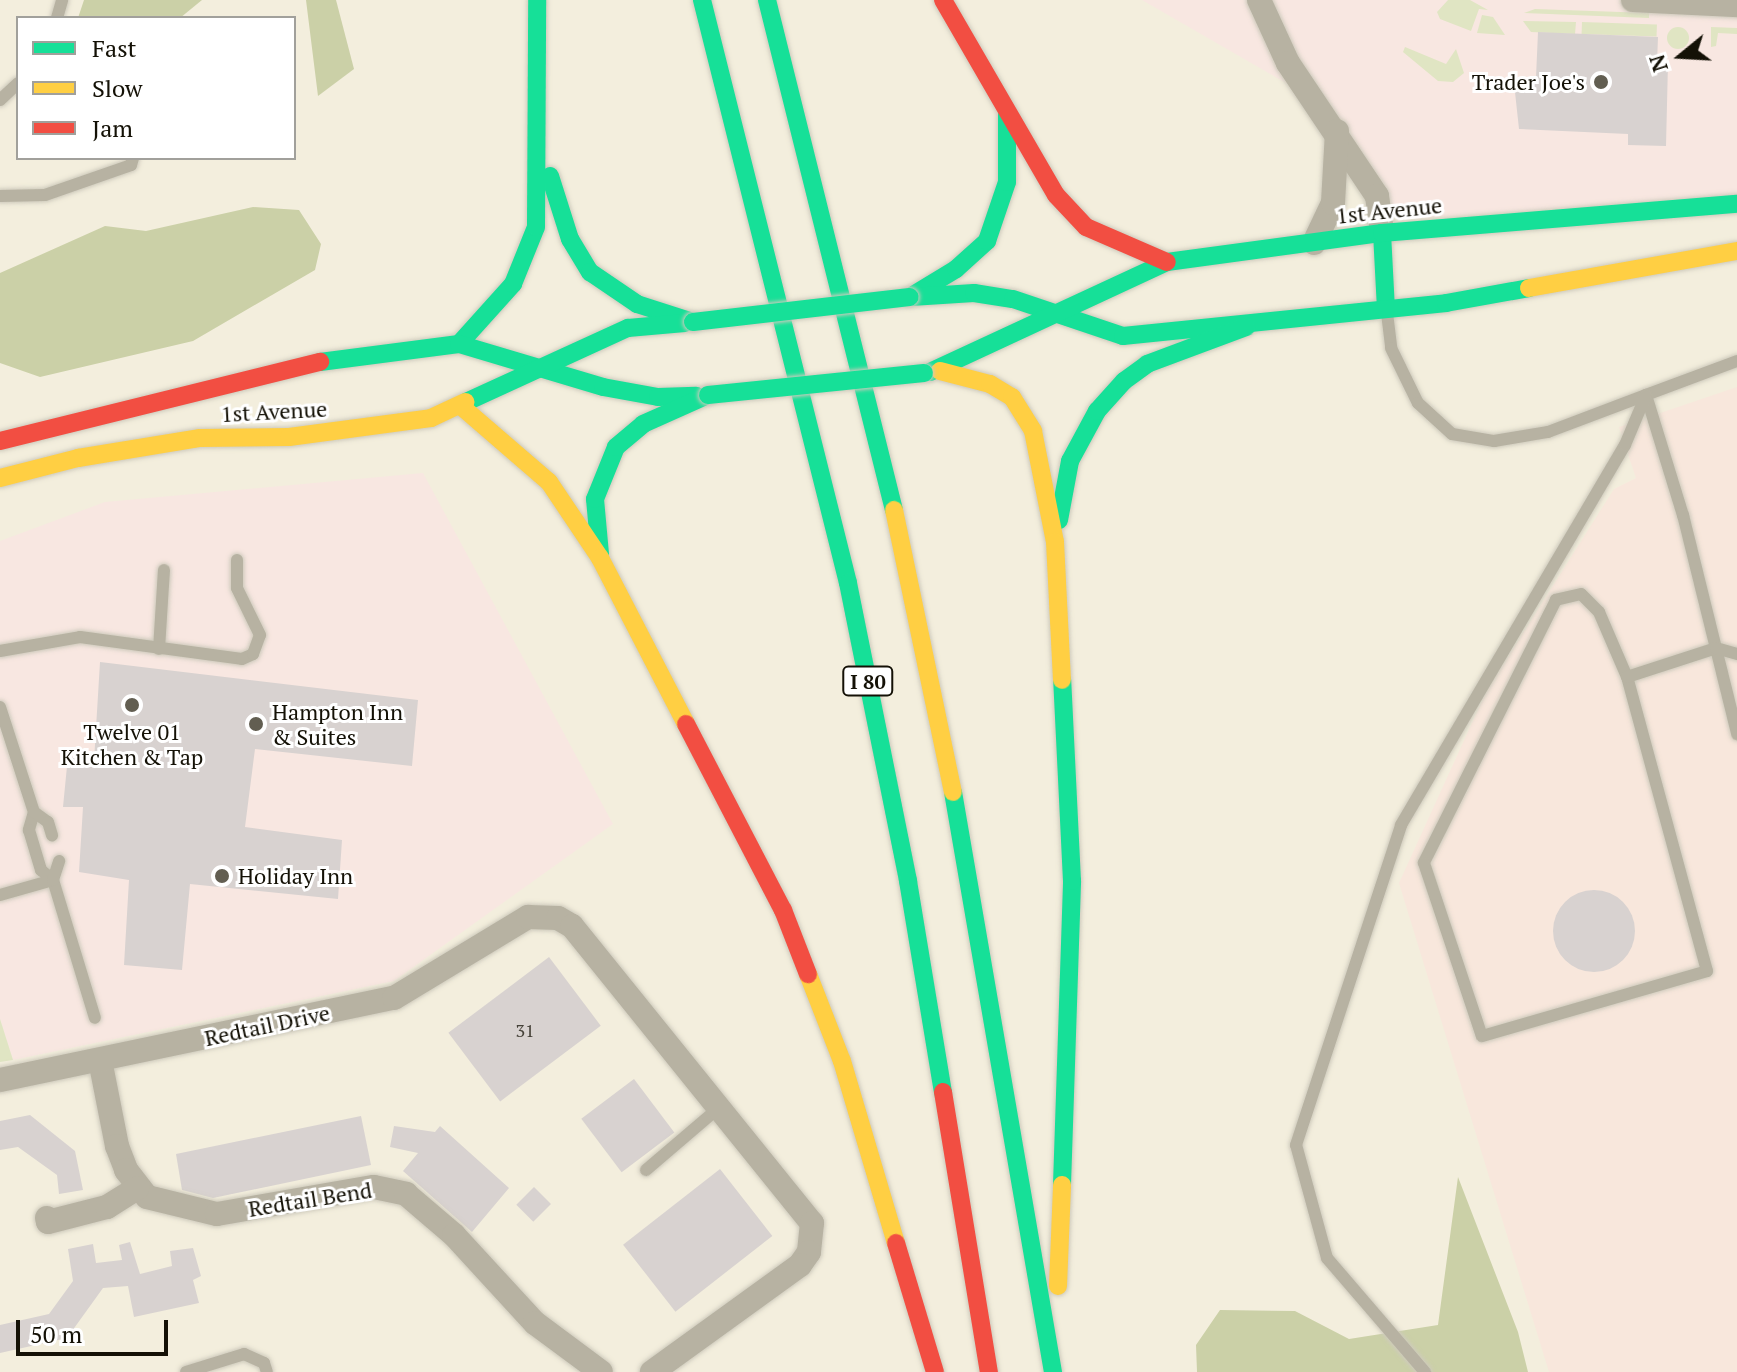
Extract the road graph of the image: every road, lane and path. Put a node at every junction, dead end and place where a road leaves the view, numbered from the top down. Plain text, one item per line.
1 (537, 0) edge
2 (702, 0) edge
3 (767, 0) edge
4 (943, 0) edge
5 (1259, 0) edge
6 (1633, 0) edge
7 (1737, 5) edge
8 (16, 85) edge
9 (0, 100) edge
10 (536, 111) junction
11 (1007, 113) junction
12 (1337, 131) junction
13 (132, 160) edge
14 (0, 196) edge
15 (1737, 204) edge
16 (1382, 233) junction
17 (1314, 243) junction
18 (1737, 251) edge
19 (1167, 262) junction
20 (910, 297) junction
21 (1386, 309) junction
22 (1060, 316) junction
23 (693, 322) junction
24 (1246, 327) junction
25 (459, 344) junction
26 (1737, 361) edge
27 (542, 370) junction
28 (932, 372) junction
29 (708, 395) junction
30 (1646, 395) junction
31 (462, 407) junction
32 (0, 441) edge
33 (0, 478) edge
34 (1055, 542) junction
35 (600, 558) junction
36 (237, 560) dead end
37 (164, 570) dead end
38 (1716, 648) junction
39 (159, 649) junction
40 (0, 651) edge
41 (1737, 654) edge
42 (1627, 677) junction
43 (0, 707) edge
44 (1737, 734) edge
45 (34, 812) junction
46 (52, 835) dead end
47 (59, 861) dead end
48 (53, 880) junction
49 (0, 895) edge
50 (95, 1018) dead end
51 (100, 1060) junction
52 (0, 1080) edge
53 (721, 1106) junction
54 (646, 1170) dead end
55 (137, 1188) junction
56 (47, 1218) dead end
57 (186, 1372) edge
58 (267, 1372) edge
59 (601, 1372) edge
60 (652, 1372) edge
61 (935, 1372) edge
62 (989, 1372) edge
63 (1054, 1372) edge
64 (1425, 1372) edge

1 - 10 main road
2 - 62 main road, I 80
3 - 63 main road
4 - 11 main road
5 - 12 street
6 - 7 street
8 - 9 lane
10 - 23 main road
10 - 25 main road
11 - 19 main road
11 - 20 main road
12 - 16 street
12 - 17 street
13 - 14 lane
15 - 16 main road, 1st Avenue
16 - 17 main road, 1st Avenue
16 - 21 main road
17 - 19 main road, 1st Avenue
18 - 21 main road, 1st Avenue
19 - 22 main road, 1st Avenue
20 - 22 main road, 1st Avenue
20 - 23 main road, 1st Avenue, bridge
21 - 24 main road, 1st Avenue
21 - 30 lane
22 - 24 main road, 1st Avenue
22 - 28 main road, 1st Avenue
23 - 27 main road, 1st Avenue
24 - 34 main road
25 - 27 main road, 1st Avenue
25 - 32 main road, 1st Avenue
26 - 30 lane
27 - 29 main road, 1st Avenue
27 - 31 main road, 1st Avenue
28 - 29 main road, 1st Avenue, bridge
28 - 34 main road
29 - 35 main road
30 - 38 lane
30 - 64 lane
31 - 33 main road, 1st Avenue
31 - 35 main road
34 - 63 main road
35 - 61 main road
36 - 39 lane
37 - 39 lane
38 - 41 lane
38 - 42 lane
38 - 44 lane
39 - 40 lane
42 - 42 lane
43 - 45 lane
45 - 46 lane
45 - 48 lane
47 - 48 lane
48 - 49 lane
48 - 50 lane
51 - 52 street, Redtail Drive
51 - 53 street, Redtail Drive
51 - 55 street
53 - 54 lane
53 - 60 street
55 - 56 street
55 - 59 street, Redtail Bend
57 - 58 lane

